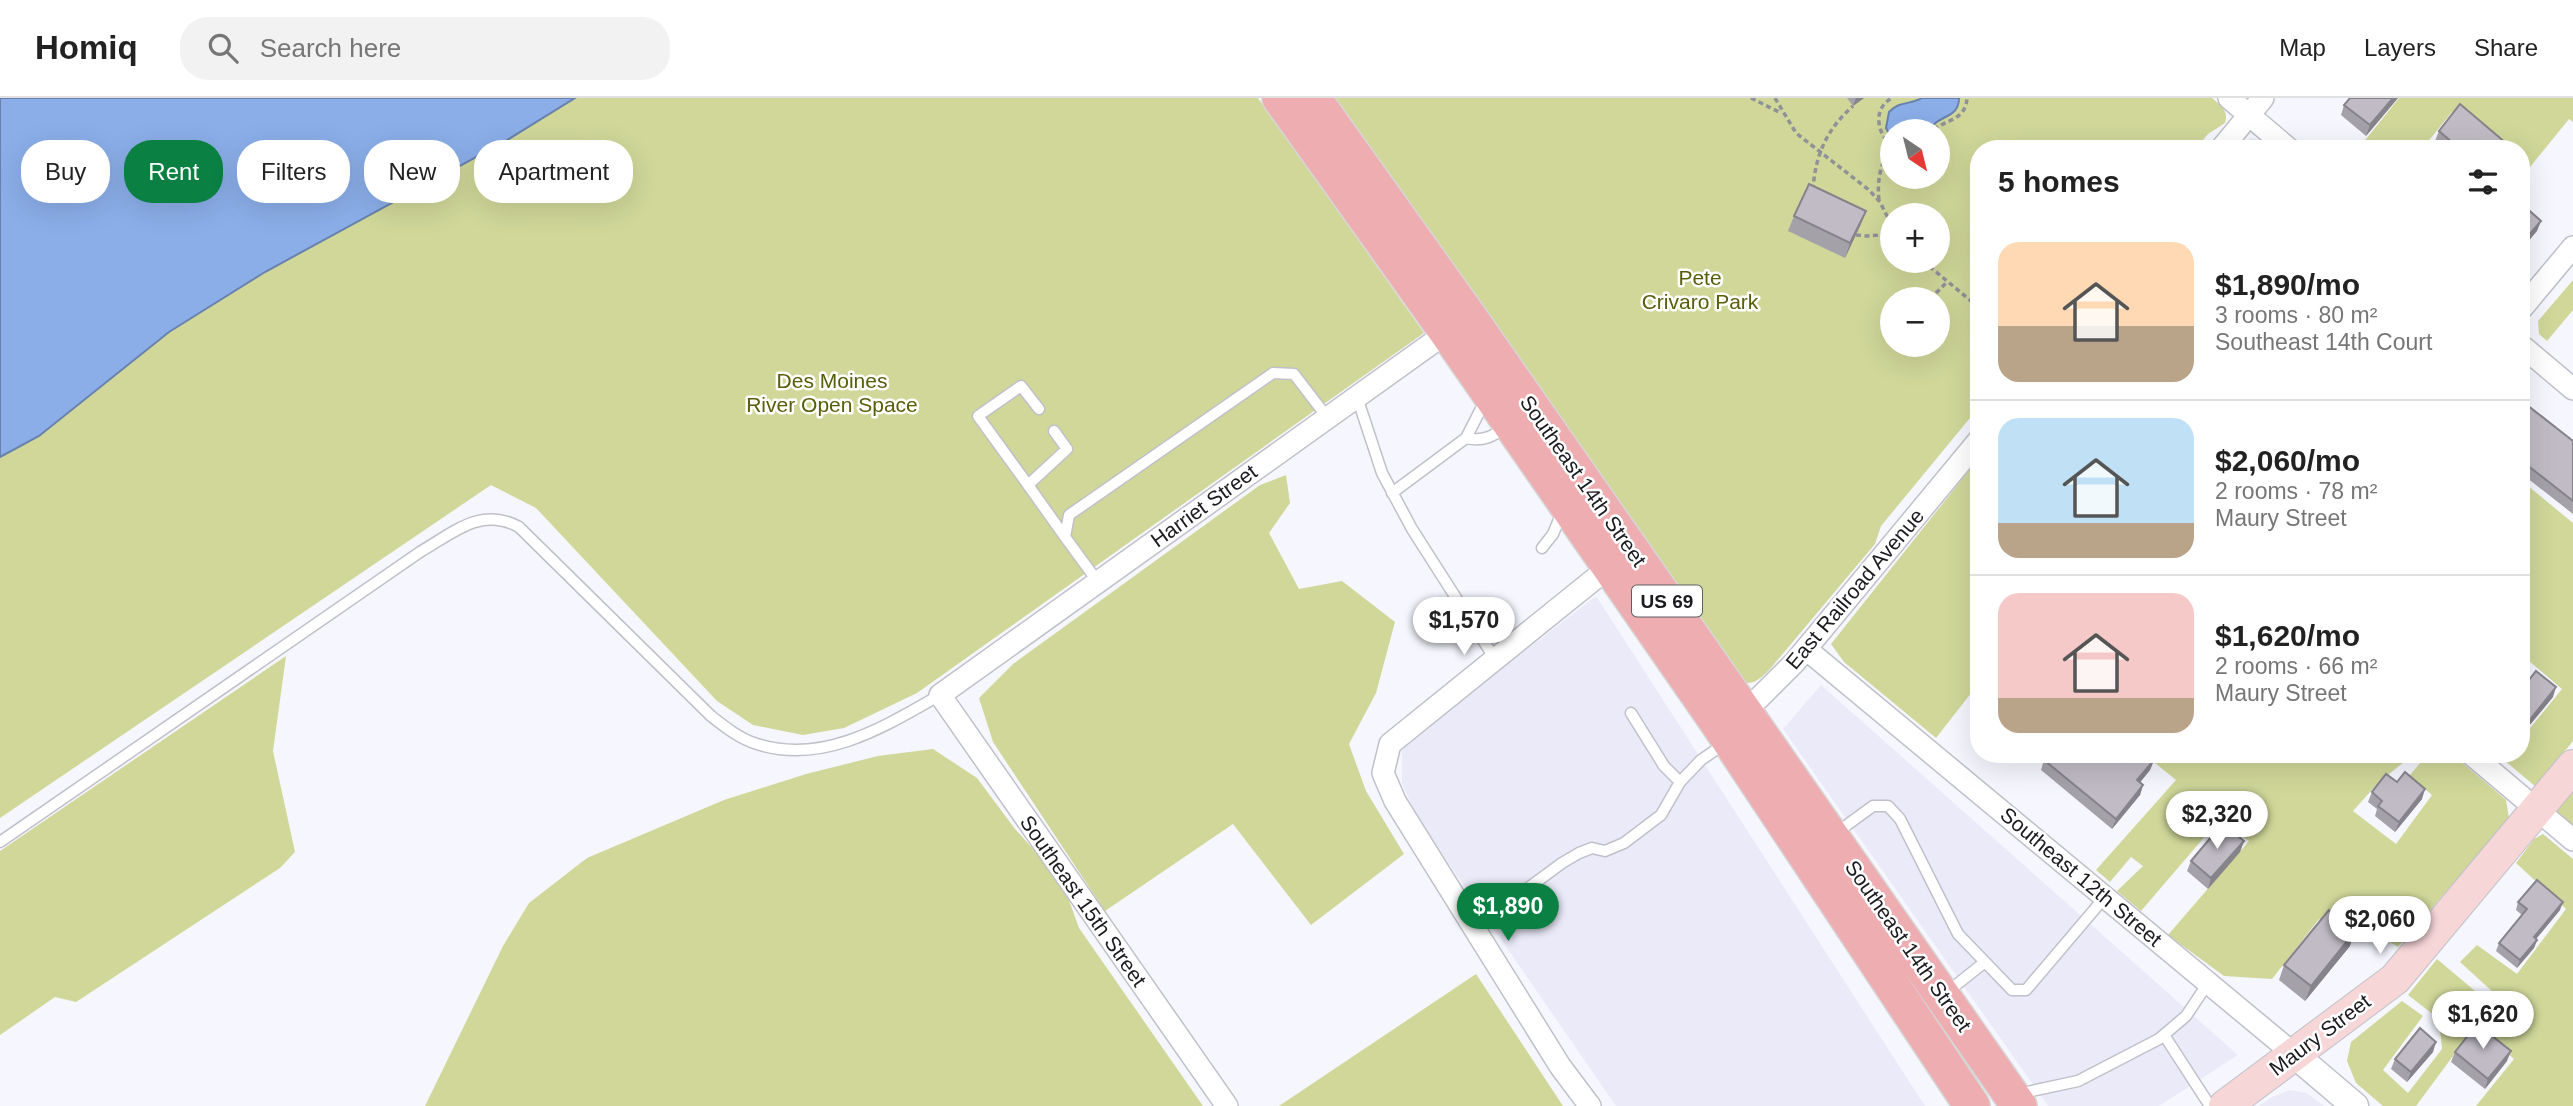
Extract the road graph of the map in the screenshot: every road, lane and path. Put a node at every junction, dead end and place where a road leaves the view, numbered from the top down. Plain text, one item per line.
1 (1280, 98) edge
2 (1313, 98) edge
3 (1752, 98) edge
4 (1759, 98) edge
5 (1774, 98) edge
6 (1891, 98) edge
7 (1967, 98) edge
8 (2229, 98) edge
9 (2263, 98) edge
10 (1853, 106) dead end
11 (1783, 114) junction
12 (2249, 115) junction
13 (1950, 122) edge
14 (1880, 126) edge
15 (2228, 140) edge
16 (2278, 140) edge
17 (1820, 151) junction
18 (1880, 171) edge
19 (1813, 192) edge
20 (1880, 202) joint
21 (1856, 235) edge
22 (1880, 235) edge
23 (2573, 247) edge
24 (1938, 273) edge
25 (1948, 281) junction
26 (1942, 287) edge
27 (2530, 298) edge
28 (1970, 299) edge
29 (1458, 325) junction
30 (2530, 353) edge
31 (2573, 389) edge
32 (1488, 393) junction
33 (1357, 397) junction
34 (1039, 409) dead end
35 (1327, 417) junction
36 (1511, 425) junction
37 (1054, 431) dead end
38 (1466, 438) junction
39 (1970, 451) edge
40 (1028, 485) junction
41 (1392, 493) junction
42 (1566, 504) junction
43 (1065, 537) junction
44 (1542, 548) dead end
45 (1621, 558) junction
46 (1098, 582) junction
47 (1806, 649) junction
48 (1495, 659) junction
49 (940, 695) junction
50 (1631, 713) dead end
51 (1731, 726) junction
52 (2482, 763) edge
53 (2573, 766) edge
54 (1680, 782) junction
55 (2537, 810) junction
56 (1831, 836) junction
57 (2573, 840) edge
58 (0, 842) edge
59 (2105, 897) junction
60 (1474, 928) junction
61 (1985, 962) junction
62 (2208, 983) junction
63 (1942, 996) junction
64 (2164, 1035) junction
65 (2295, 1055) junction
66 (2016, 1101) edge
67 (1227, 1106) edge
68 (1590, 1106) edge
69 (1972, 1106) edge
70 (2210, 1106) edge
71 (2225, 1106) edge
72 (2355, 1106) edge

1 - 29 main road, Southeast 14th Street / US 69
2 - 29 main road, Southeast 14th Street / US 69
3 - 4 path
3 - 11 path
5 - 11 path
6 - 14 path
7 - 13 path
8 - 12 street
9 - 12 street
10 - 17 path
11 - 17 path
12 - 15 street
12 - 16 street
17 - 19 path
17 - 20 path
18 - 20 path
21 - 22 path
23 - 27 street
24 - 25 path
25 - 26 path
25 - 28 path
29 - 32 main road, Southeast 14th Street / US 69
29 - 33 street, Harriet Street
29 - 45 main road, Southeast 14th Street / US 69
30 - 31 street
32 - 36 main road, Southeast 14th Street / US 69
32 - 38 lane
33 - 35 street, Harriet Street
33 - 41 lane
34 - 40 lane
35 - 43 lane
35 - 46 street, Harriet Street
36 - 38 lane
36 - 42 main road, Southeast 14th Street / US 69
37 - 40 lane
38 - 41 lane
39 - 47 street, East Railroad Avenue
40 - 43 lane
41 - 48 lane
42 - 44 lane
42 - 45 main road, Southeast 14th Street / US 69
43 - 46 lane
45 - 48 street
45 - 51 main road, Southeast 14th Street / US 69
46 - 49 street, Harriet Street
47 - 51 street, East Railroad Avenue
47 - 59 street, Southeast 12th Street
48 - 60 street
49 - 58 lane
49 - 67 street, Southeast 15th Street
50 - 54 lane
51 - 54 lane
51 - 56 main road, Southeast 14th Street / US 69
51 - 69 main road, Southeast 14th Street / US 69
52 - 55 street
53 - 55 main road, Maury Street
54 - 60 lane
55 - 57 street
55 - 65 main road, Maury Street
56 - 61 lane
56 - 63 main road, Southeast 14th Street / US 69
59 - 61 lane
59 - 62 street, Southeast 12th Street
60 - 68 street
61 - 63 lane
62 - 64 lane
62 - 65 street, Southeast 12th Street
63 - 66 main road, Southeast 14th Street / US 69
64 - 66 lane
64 - 70 lane
65 - 71 main road, Maury Street
65 - 72 street, Southeast 12th Street

